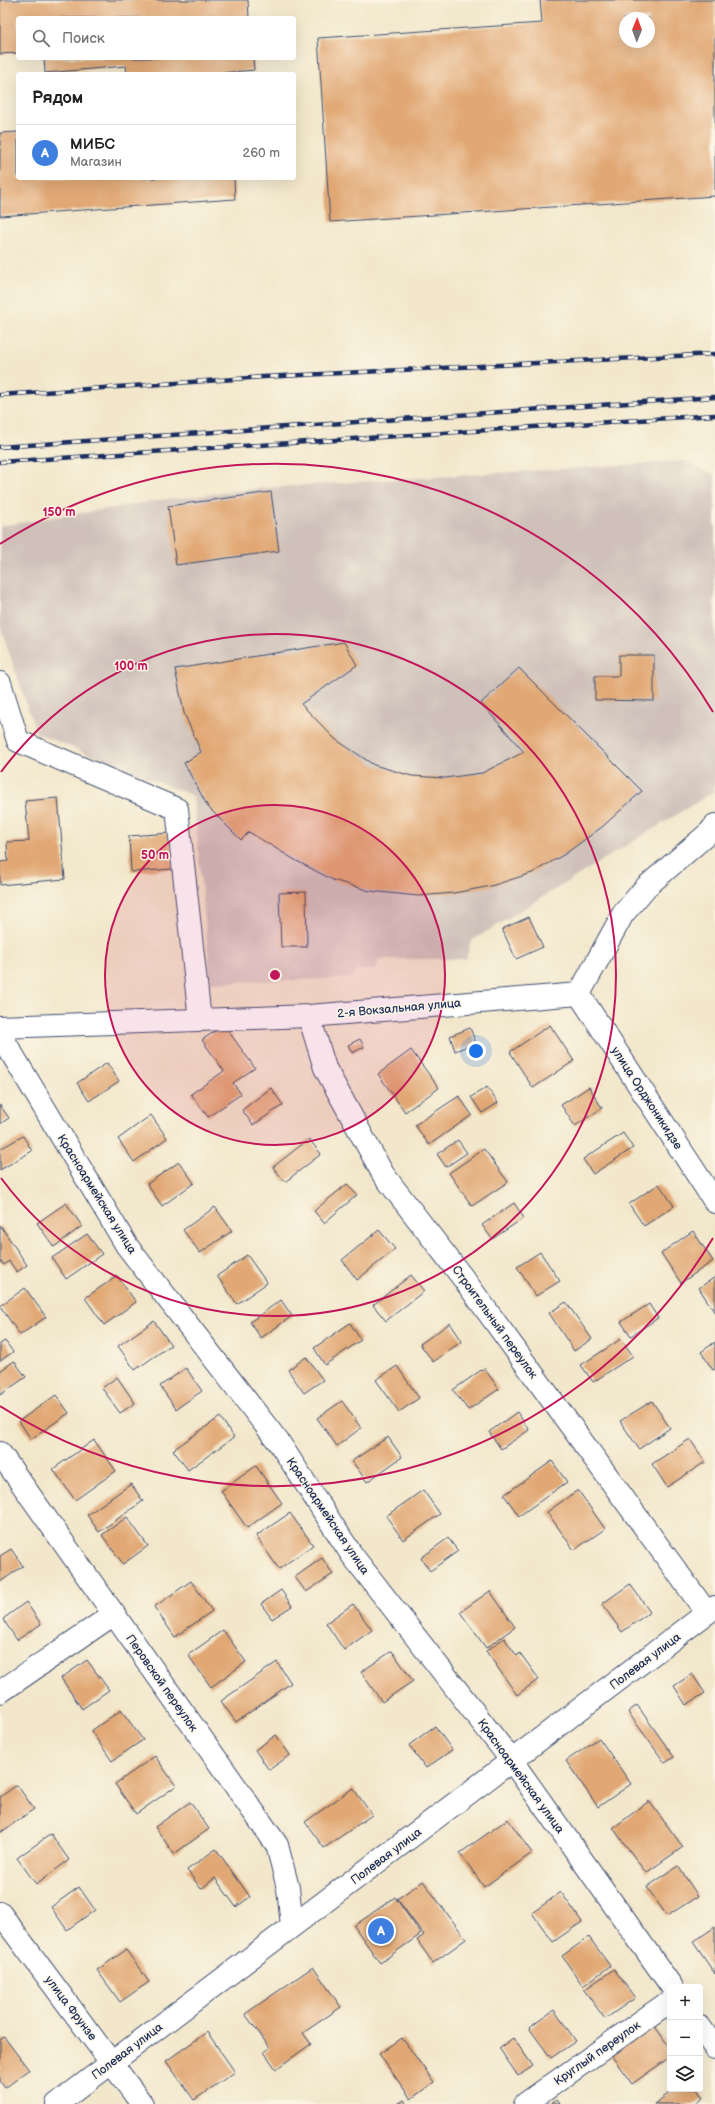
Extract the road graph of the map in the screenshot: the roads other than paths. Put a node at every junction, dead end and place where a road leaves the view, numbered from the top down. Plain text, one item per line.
1 (0, 683) edge
2 (715, 825) edge
3 (579, 994) junction
4 (309, 1016) junction
5 (200, 1020) junction
6 (0, 1027) edge
7 (0, 1034) edge
8 (715, 1202) edge
9 (0, 1453) edge
10 (711, 1610) edge
11 (114, 1614) junction
12 (0, 1692) edge
13 (512, 1761) junction
14 (0, 1912) edge
15 (292, 1926) junction
16 (670, 1984) edge
17 (667, 2003) edge
18 (703, 2031) edge
19 (715, 2048) edge
20 (112, 2063) junction
21 (57, 2104) edge
22 (142, 2104) edge
23 (525, 2104) edge

1 - 5 street
2 - 3 street
3 - 4 street, 2-я Вокзальная улица
3 - 8 street, улица Орджоникидзе
4 - 5 street, 2-я Вокзальная улица
4 - 10 street, Строительный переулок
5 - 6 street, 2-я Вокзальная улица
7 - 13 street, Красноармейская улица
9 - 11 street, Перовской переулок
10 - 13 street, Полевая улица
11 - 12 street
11 - 15 street, Перовской переулок
13 - 15 street, Полевая улица
13 - 16 street, Красноармейская улица
14 - 20 street, улица Фрунзе
15 - 20 street, Полевая улица
17 - 23 street, Круглый переулок
18 - 19 street
20 - 21 street, Полевая улица
20 - 22 street, улица Фрунзе

